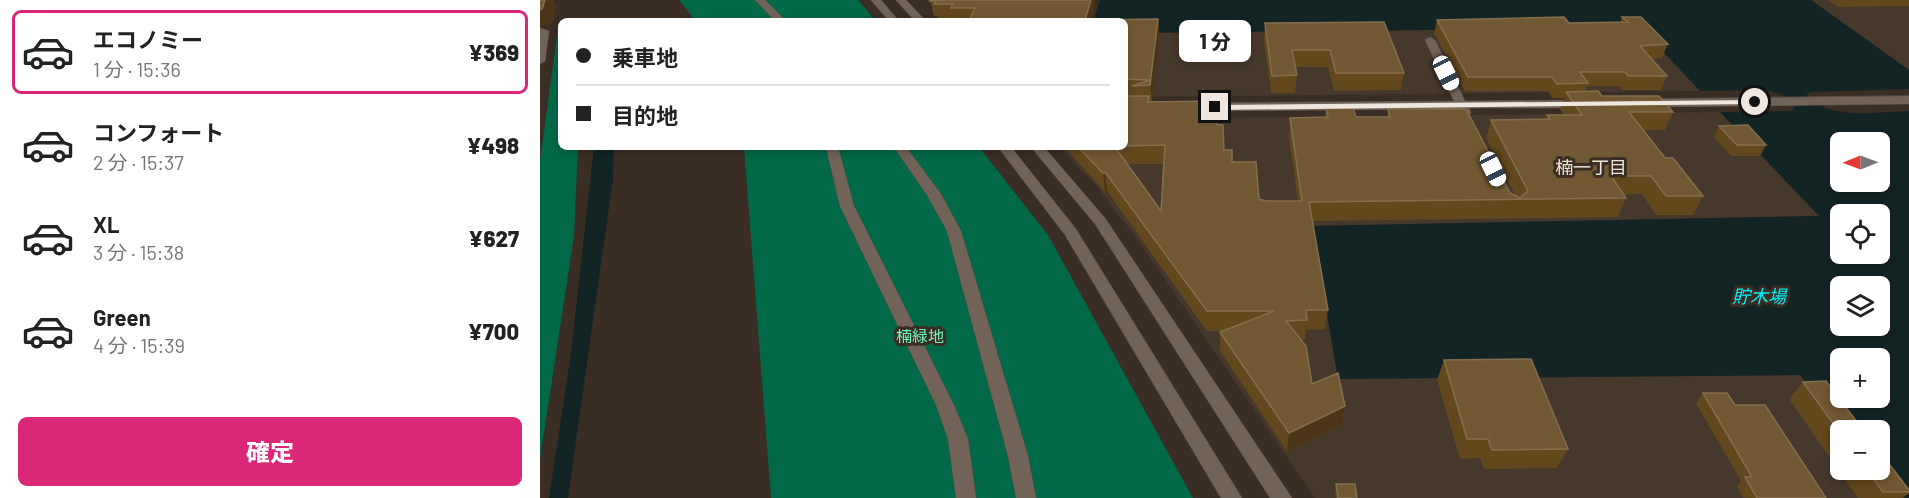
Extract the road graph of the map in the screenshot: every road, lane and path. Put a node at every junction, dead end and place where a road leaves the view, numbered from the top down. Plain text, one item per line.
1 (760, 0) edge
2 (876, 0) edge
3 (901, 0) edge
4 (778, 18) edge
5 (891, 18) edge
6 (918, 18) edge
7 (540, 31) edge
8 (1430, 40) dead end
9 (540, 61) edge
10 (1909, 100) edge
11 (1591, 104) edge
12 (1638, 104) edge
13 (1462, 106) junction
14 (1183, 108) edge
15 (1472, 127) edge
16 (833, 150) edge
17 (902, 150) edge
18 (1007, 150) edge
19 (1040, 150) edge
20 (966, 498) edge
21 (1026, 498) edge
22 (1232, 498) edge
23 (1282, 498) edge

1 - 4 street
2 - 5 street
3 - 6 street
7 - 9 street
8 - 13 street
10 - 12 street
11 - 13 street
13 - 14 street
13 - 15 street
16 - 20 street
17 - 21 street
18 - 22 street
19 - 23 street

